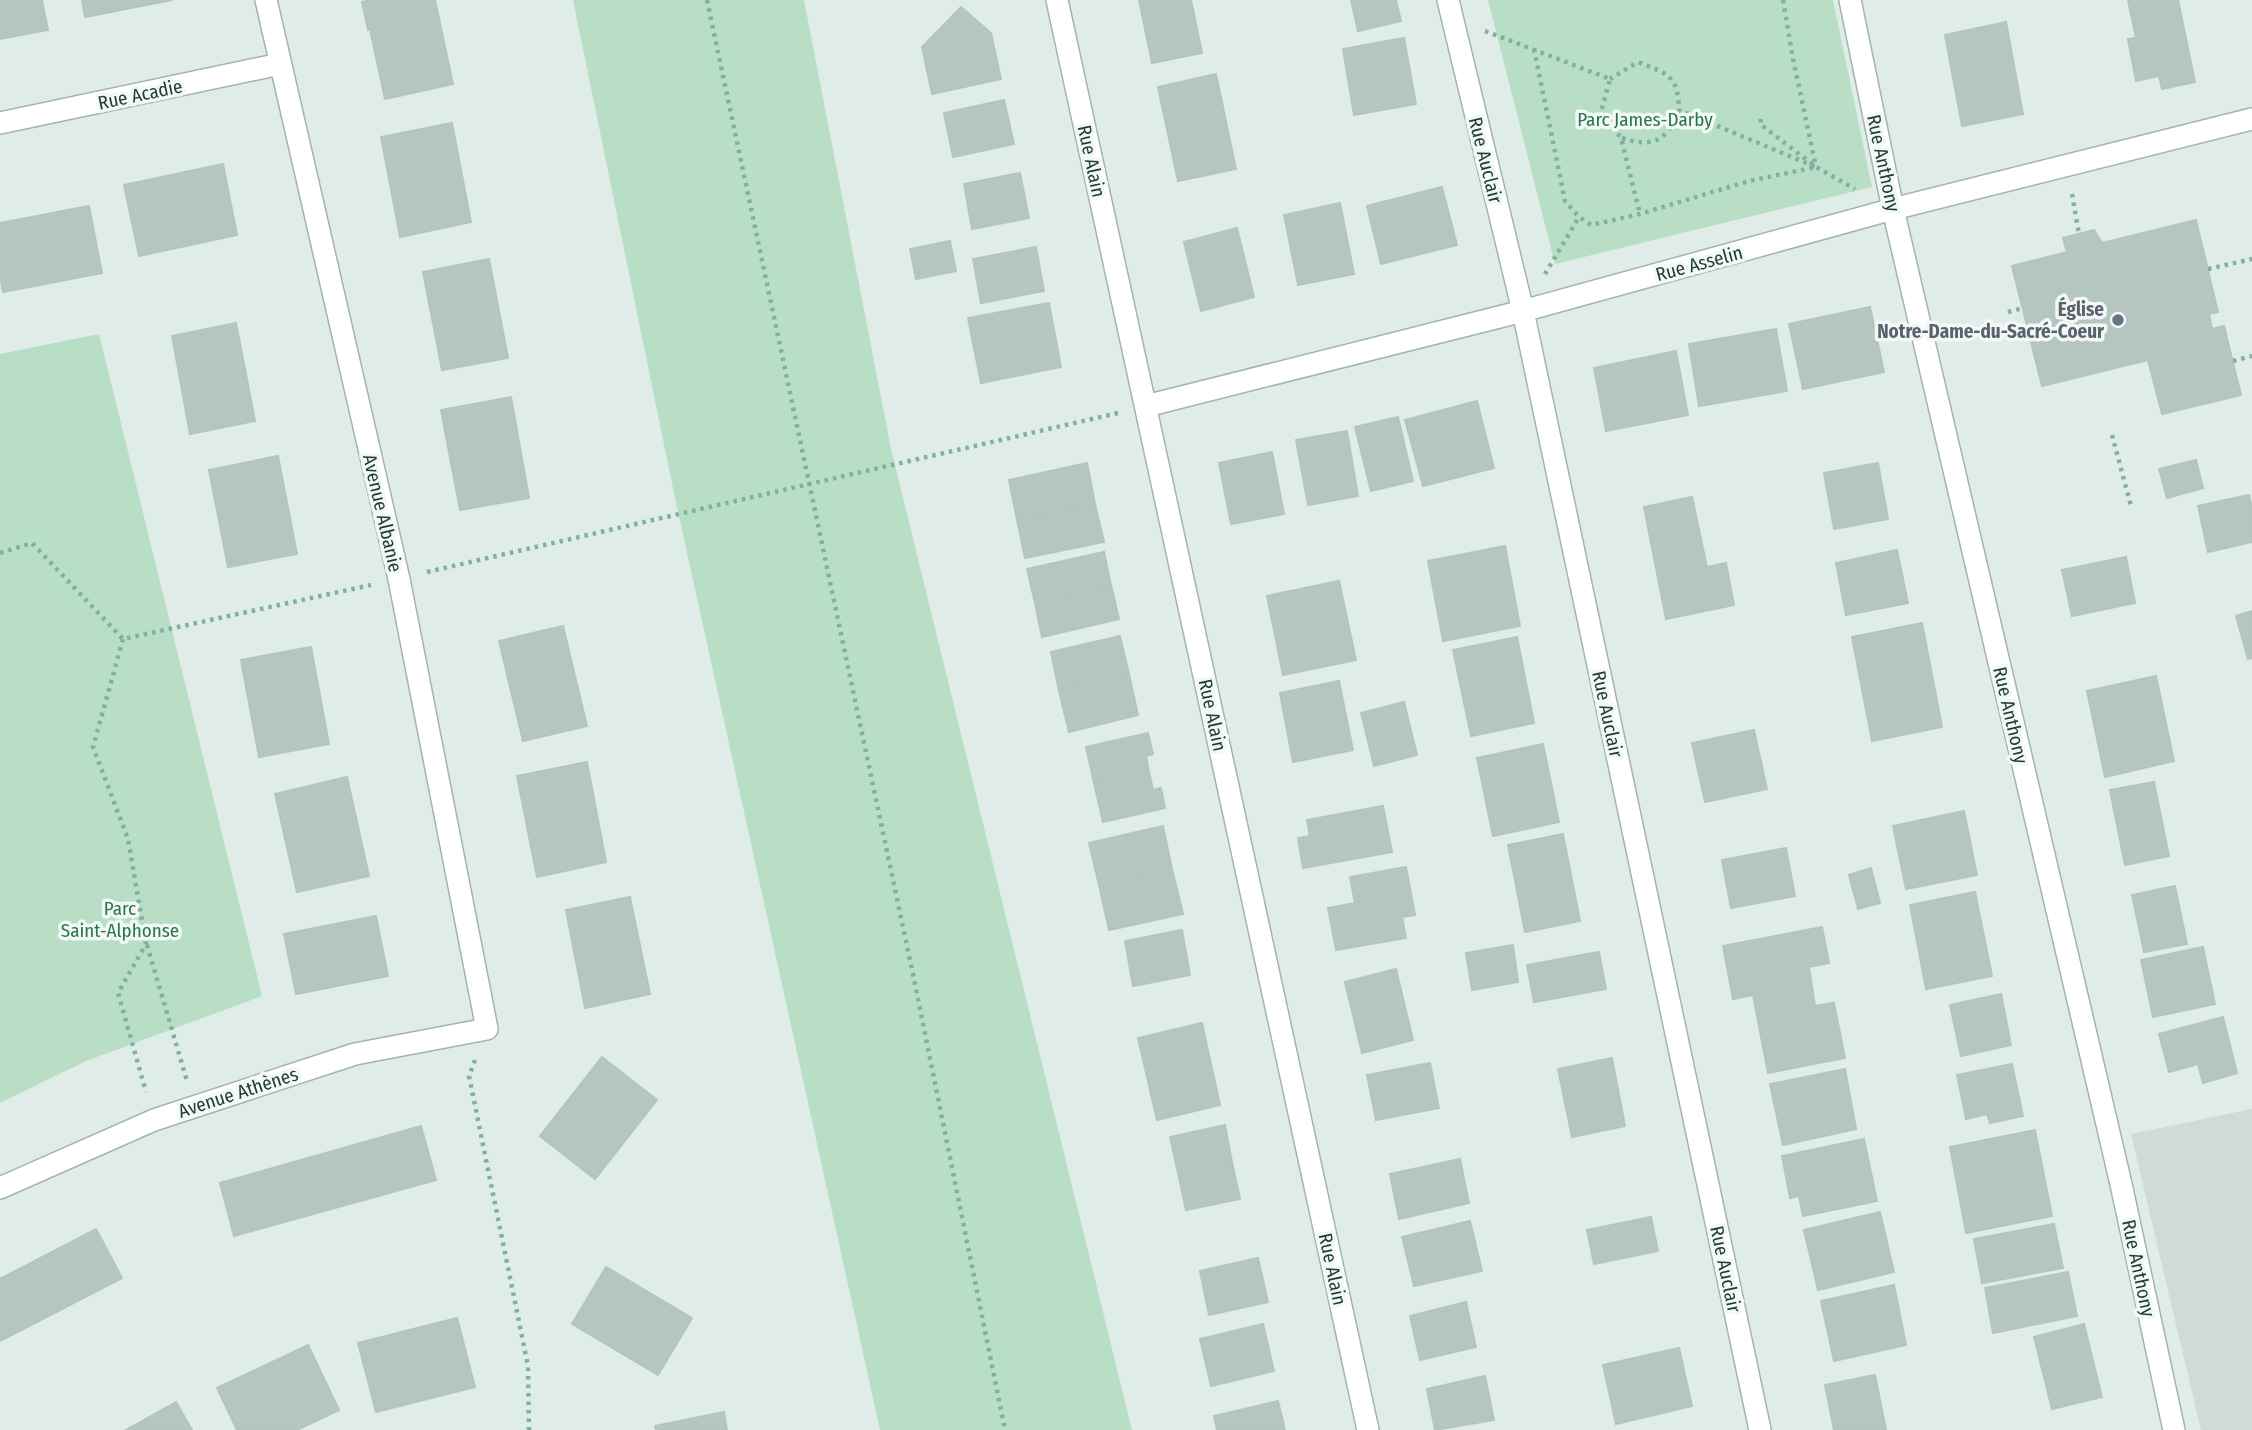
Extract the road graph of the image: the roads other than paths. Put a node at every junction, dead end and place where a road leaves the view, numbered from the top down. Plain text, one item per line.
1 (266, 0) edge
2 (1057, 0) edge
3 (1850, 0) edge
4 (1450, 9) edge
5 (280, 64) junction
6 (2252, 119) edge
7 (0, 123) edge
8 (1893, 209) junction
9 (1523, 312) junction
10 (1146, 406) junction
11 (487, 1029) joint
12 (0, 1188) edge
13 (1368, 1430) edge
14 (1760, 1430) edge
15 (2174, 1430) edge

1 - 5 street, Avenue Albanie
2 - 10 street, Rue Alain
3 - 8 street, Rue Anthony
4 - 9 street, Rue Auclair
5 - 7 street, Rue Acadie
5 - 11 street, Avenue Albanie
6 - 8 street, Rue Asselin
8 - 9 street, Rue Asselin
8 - 15 street, Rue Anthony
9 - 10 street, Rue Asselin
9 - 14 street, Rue Auclair
10 - 13 street, Rue Alain
11 - 12 street, Avenue Athènes

